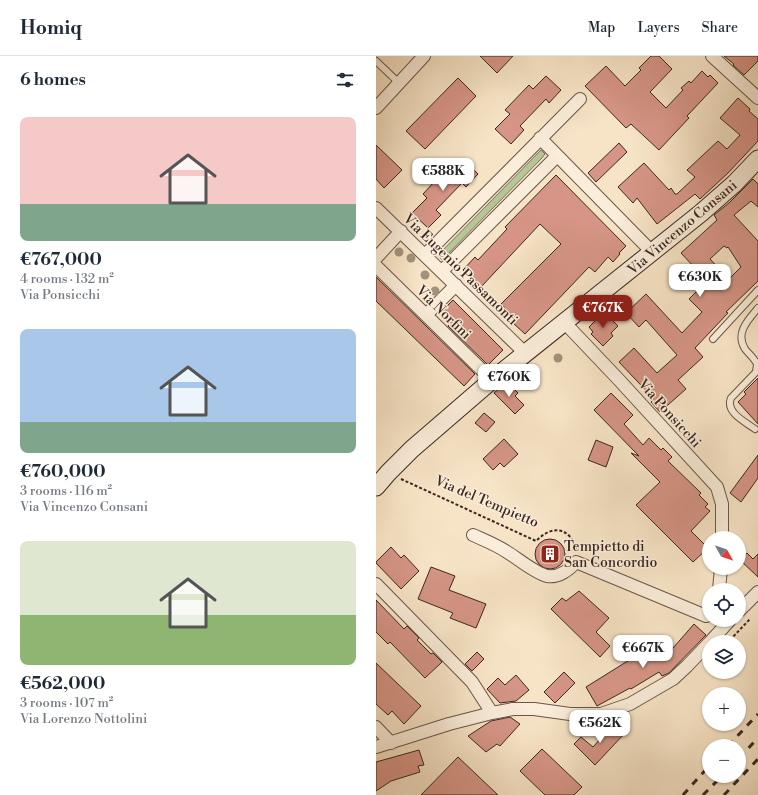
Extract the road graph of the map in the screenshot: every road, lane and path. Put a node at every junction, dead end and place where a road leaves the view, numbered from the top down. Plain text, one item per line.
1 (424, 56) edge
2 (712, 56) edge
3 (376, 61) edge
4 (399, 83) junction
5 (758, 98) edge
6 (580, 99) dead end
7 (376, 108) edge
8 (540, 138) junction
9 (557, 156) junction
10 (758, 159) edge
11 (376, 208) edge
12 (401, 232) junction
13 (652, 252) junction
14 (425, 255) junction
15 (376, 258) edge
16 (376, 266) edge
17 (442, 271) junction
18 (456, 285) junction
19 (758, 290) edge
20 (758, 308) edge
21 (426, 315) junction
22 (564, 322) junction
23 (714, 339) dead end
24 (525, 352) junction
25 (492, 380) junction
26 (436, 428) junction
27 (755, 429) dead end
28 (396, 477) junction
29 (376, 487) edge
30 (376, 500) edge
31 (722, 531) edge
32 (474, 535) dead end
33 (576, 562) junction
34 (376, 584) edge
35 (758, 592) edge
36 (746, 604) edge
37 (702, 614) edge
38 (753, 616) dead end
39 (723, 627) edge
40 (715, 635) edge
41 (735, 635) edge
42 (702, 650) edge
43 (492, 713) junction
44 (376, 727) edge
45 (391, 743) junction
46 (376, 747) edge

1 - 4 street
2 - 5 street
3 - 4 lane
4 - 7 street
6 - 8 street
8 - 9 street
8 - 14 street
9 - 13 street
9 - 17 street
10 - 13 street, Via Vincenzo Consani
11 - 12 street, Via Eugenio Passamonti
12 - 14 street, Via Eugenio Passamonti
12 - 15 street
13 - 22 street, Via Vincenzo Consani
14 - 17 street, Via Eugenio Passamonti
16 - 21 street, Via Norfini
17 - 18 street, Via Eugenio Passamonti
18 - 21 street
18 - 24 street, Via Eugenio Passamonti
19 - 23 lane
20 - 27 lane
21 - 25 street, Via Norfini
22 - 24 street, Via Vincenzo Consani
22 - 31 street, Via Ponsicchi
24 - 25 street, Via Vincenzo Consani
25 - 26 street, Via Vincenzo Consani
26 - 28 street, Via Vincenzo Consani
26 - 29 street, Via Vincenzo Consani
28 - 30 street, Via Vincenzo Consani
28 - 33 path, Via del Tempietto
32 - 33 street
33 - 37 street
34 - 43 street
35 - 36 street
38 - 41 path
39 - 40 street
42 - 43 street
43 - 45 street
44 - 45 street
45 - 46 street

